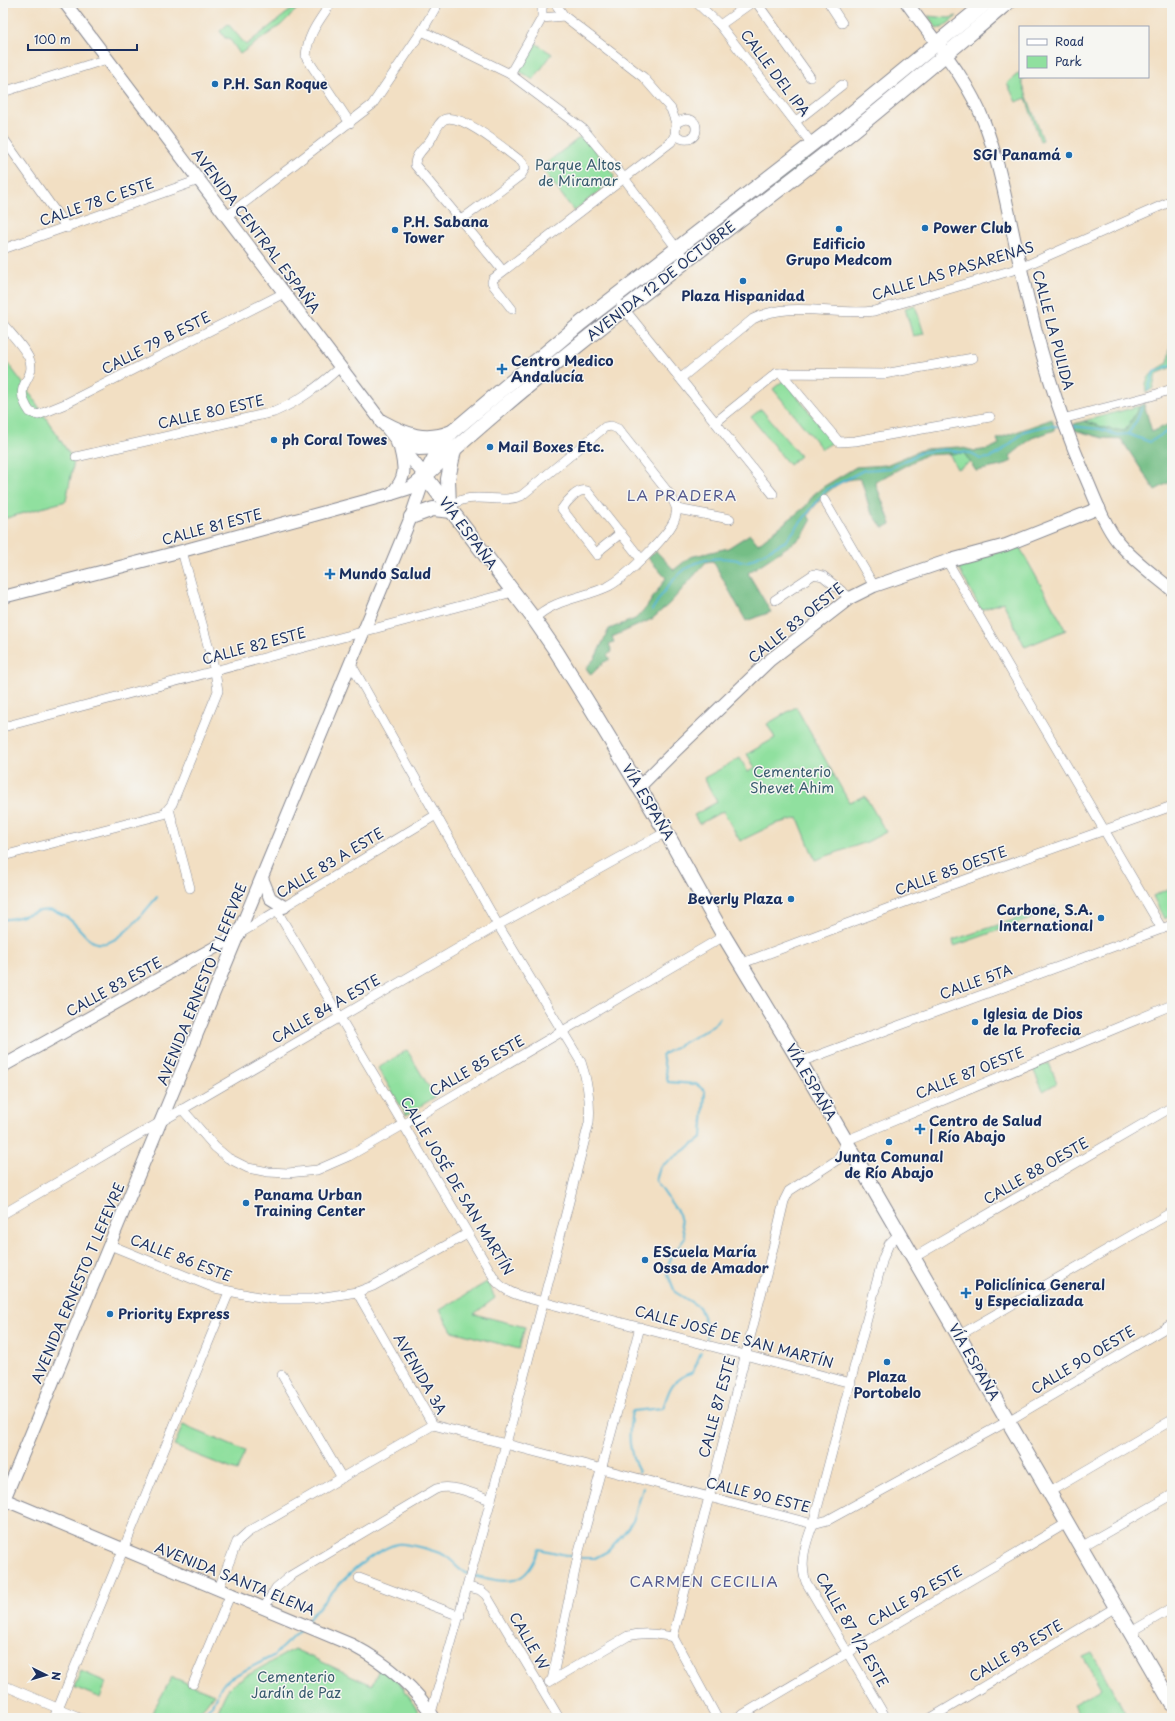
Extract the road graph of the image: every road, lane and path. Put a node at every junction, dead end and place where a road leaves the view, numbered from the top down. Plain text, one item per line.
1 (65, 3) edge
2 (331, 3) edge
3 (438, 3) edge
4 (545, 3) edge
5 (555, 3) edge
6 (697, 3) edge
7 (751, 3) edge
8 (757, 3) edge
9 (829, 3) edge
10 (907, 3) edge
11 (986, 3) edge
12 (1007, 3) edge
13 (564, 16) junction
14 (542, 18) junction
15 (842, 23) dead end
16 (720, 25) junction
17 (422, 31) junction
18 (936, 43) junction
19 (945, 55) junction
20 (107, 59) junction
21 (510, 74) junction
22 (810, 77) dead end
23 (842, 85) dead end
24 (3, 92) edge
25 (795, 122) junction
26 (350, 123) junction
27 (676, 123) junction
28 (675, 135) junction
29 (3, 138) edge
30 (812, 144) junction
31 (624, 178) junction
32 (199, 180) junction
33 (1172, 201) edge
34 (720, 214) junction
35 (227, 216) junction
36 (461, 220) junction
37 (734, 224) junction
38 (67, 228) junction
39 (678, 248) junction
40 (3, 249) edge
41 (686, 261) junction
42 (1020, 268) junction
43 (503, 271) junction
44 (284, 293) junction
45 (614, 297) junction
46 (624, 308) junction
47 (512, 309) dead end
48 (3, 324) edge
49 (973, 358) dead end
50 (340, 367) junction
51 (781, 373) junction
52 (681, 378) junction
53 (1172, 389) edge
54 (990, 417) dead end
55 (1062, 419) junction
56 (382, 422) junction
57 (716, 422) junction
58 (452, 432) junction
59 (398, 443) junction
60 (440, 447) junction
61 (454, 450) junction
62 (76, 457) dead end
63 (425, 476) junction
64 (391, 494) junction
65 (772, 494) dead end
66 (824, 500) dead end
67 (1099, 508) junction
68 (450, 509) junction
69 (677, 509) junction
70 (412, 513) junction
71 (730, 519) dead end
72 (621, 533) junction
73 (182, 551) junction
74 (641, 559) junction
75 (947, 561) junction
76 (874, 586) junction
77 (1172, 590) edge
78 (513, 592) junction
79 (3, 597) edge
80 (850, 598) junction
81 (776, 600) dead end
82 (534, 619) junction
83 (363, 631) junction
84 (351, 664) junction
85 (216, 671) junction
86 (3, 727) edge
87 (638, 788) junction
88 (1172, 806) edge
89 (168, 809) junction
90 (436, 815) junction
91 (1105, 831) junction
92 (666, 832) junction
93 (3, 856) edge
94 (262, 878) junction
95 (190, 888) dead end
96 (280, 909) junction
97 (498, 925) junction
98 (1172, 925) edge
99 (1162, 929) junction
100 (239, 934) junction
101 (724, 936) junction
102 (206, 953) junction
103 (740, 964) junction
104 (225, 969) junction
105 (1172, 1005) edge
106 (339, 1018) junction
107 (564, 1032) junction
108 (800, 1062) junction
109 (3, 1066) edge
110 (1172, 1107) edge
111 (182, 1110) junction
112 (162, 1121) junction
113 (403, 1125) junction
114 (846, 1141) junction
115 (1172, 1212) edge
116 (3, 1214) edge
117 (467, 1234) junction
118 (899, 1234) junction
119 (110, 1245) junction
120 (913, 1258) junction
121 (229, 1292) junction
122 (357, 1292) junction
123 (543, 1302) junction
124 (1172, 1324) edge
125 (640, 1327) junction
126 (958, 1336) junction
127 (746, 1354) junction
128 (282, 1375) dead end
129 (851, 1383) junction
130 (1172, 1420) edge
131 (1008, 1421) junction
132 (433, 1425) junction
133 (505, 1445) junction
134 (18, 1468) junction
135 (602, 1469) junction
136 (342, 1478) junction
137 (3, 1482) edge
138 (1049, 1492) junction
139 (1172, 1495) edge
140 (708, 1497) junction
141 (3, 1500) edge
142 (491, 1500) junction
143 (1067, 1523) junction
144 (813, 1524) junction
145 (1081, 1547) junction
146 (122, 1549) junction
147 (360, 1578) dead end
148 (470, 1579) junction
149 (219, 1588) junction
150 (231, 1593) junction
151 (1116, 1607) junction
152 (264, 1608) junction
153 (1172, 1608) edge
154 (460, 1616) junction
155 (1131, 1632) junction
156 (673, 1637) junction
157 (847, 1652) junction
158 (552, 1680) junction
159 (193, 1684) dead end
160 (3, 1685) edge
161 (540, 1687) junction
162 (1172, 1704) edge
163 (58, 1708) junction
164 (432, 1716) edge
165 (54, 1718) edge
166 (81, 1718) edge
167 (559, 1718) edge
168 (717, 1718) edge
169 (737, 1718) edge
170 (886, 1718) edge
171 (931, 1718) edge

1 - 20 main road, AVENIDA CENTRAL ESPAÑA
2 - 26 street
3 - 17 street
4 - 14 street
5 - 13 street
6 - 16 street, CALLE DEL IPA
7 - 16 street
8 - 22 street
9 - 15 street
10 - 18 main road, CALLE LA PULIDA
11 - 18 main road, AVENIDA 12 DE OCTUBRE
12 - 19 main road, AVENIDA 12 DE OCTUBRE
13 - 14 street
13 - 27 street
14 - 21 street
16 - 25 street, CALLE DEL IPA
17 - 21 street
17 - 26 street
18 - 19 main road, CALLE LA PULIDA
18 - 30 main road, AVENIDA 12 DE OCTUBRE
19 - 37 main road, AVENIDA 12 DE OCTUBRE
19 - 42 main road, CALLE LA PULIDA
20 - 24 street
20 - 32 main road, AVENIDA CENTRAL ESPAÑA
21 - 31 street
23 - 25 street
25 - 30 street, CALLE DEL IPA
26 - 35 street
27 - 28 street
27 - 28 street
28 - 31 street
29 - 38 street
30 - 34 main road, AVENIDA 12 DE OCTUBRE
31 - 39 street
31 - 43 street
32 - 35 main road, AVENIDA CENTRAL ESPAÑA
32 - 38 street, CALLE 78 C ESTE
33 - 42 street, CALLE LAS PASARENAS
34 - 37 main road
34 - 39 main road, AVENIDA 12 DE OCTUBRE
35 - 44 main road, AVENIDA CENTRAL ESPAÑA
36 - 36 street
36 - 43 street
37 - 41 main road, AVENIDA 12 DE OCTUBRE
38 - 40 street, CALLE 78 C ESTE
39 - 41 street
39 - 45 main road, AVENIDA 12 DE OCTUBRE
41 - 46 main road, AVENIDA 12 DE OCTUBRE
42 - 52 street, CALLE LAS PASARENAS
42 - 55 main road, CALLE LA PULIDA
43 - 47 street
44 - 48 street, CALLE 79 B ESTE
44 - 50 main road, AVENIDA CENTRAL ESPAÑA
45 - 46 street
45 - 58 main road, AVENIDA 12 DE OCTUBRE
46 - 52 street
46 - 61 main road, AVENIDA 12 DE OCTUBRE
49 - 51 street
50 - 56 main road, AVENIDA CENTRAL ESPAÑA
50 - 62 street, CALLE 80 ESTE
51 - 54 street
51 - 57 street
52 - 57 street
53 - 55 street
55 - 67 main road, CALLE LA PULIDA
56 - 58 main road
56 - 59 main road, AVENIDA CENTRAL ESPAÑA
57 - 65 street
58 - 60 main road, AVENIDA 12 DE OCTUBRE
59 - 60 main road
59 - 63 main road, AVENIDA CENTRAL ESPAÑA
59 - 64 main road
60 - 63 main road, AVENIDA 12 DE OCTUBRE
61 - 63 main road, AVENIDA 12 DE OCTUBRE
61 - 68 main road
63 - 64 main road, CALLE 81 ESTE
63 - 68 main road, VÍA ESPAÑA
63 - 70 main road, AVENIDA ERNESTO T LEFEVRE
64 - 70 main road
64 - 73 main road, CALLE 81 ESTE
66 - 76 street
67 - 75 main road, CALLE 83 OESTE
67 - 77 main road, CALLE LA PULIDA
68 - 69 street
68 - 70 main road
68 - 78 main road, VÍA ESPAÑA
69 - 71 street
69 - 74 street
70 - 83 main road, AVENIDA ERNESTO T LEFEVRE
72 - 72 street
72 - 74 street
73 - 79 main road, CALLE 81 ESTE
73 - 85 street
74 - 82 street
75 - 76 main road, CALLE 83 OESTE
75 - 91 street
76 - 80 main road, CALLE 83 OESTE
78 - 82 main road, VÍA ESPAÑA
78 - 83 street, CALLE 82 ESTE
80 - 81 street
80 - 87 main road, CALLE 83 OESTE
82 - 87 main road, VÍA ESPAÑA
83 - 84 main road, AVENIDA ERNESTO T LEFEVRE
83 - 85 street, CALLE 82 ESTE
84 - 90 street
84 - 94 main road, AVENIDA ERNESTO T LEFEVRE
85 - 86 street, CALLE 82 ESTE
85 - 89 street
87 - 92 main road, VÍA ESPAÑA
88 - 91 street, CALLE 85 OESTE
89 - 93 street
89 - 95 street
90 - 96 street, CALLE 83 A ESTE
90 - 97 street
91 - 99 street
91 - 103 street, CALLE 85 OESTE
92 - 97 street, CALLE 84 A ESTE
92 - 101 main road, VÍA ESPAÑA
94 - 96 main road
94 - 100 main road, AVENIDA ERNESTO T LEFEVRE
96 - 100 street, CALLE 83 A ESTE
96 - 106 street, CALLE JOSÉ DE SAN MARTÍN
97 - 106 street, CALLE 84 A ESTE
97 - 107 street
98 - 99 street, CALLE 5TA
99 - 108 street, CALLE 5TA
100 - 102 main road, CALLE 83 ESTE
100 - 104 main road, AVENIDA ERNESTO T LEFEVRE
101 - 103 main road, VÍA ESPAÑA
101 - 107 street, CALLE 85 ESTE
102 - 104 main road
102 - 109 main road, CALLE 83 ESTE
103 - 108 main road, VÍA ESPAÑA
104 - 112 main road, AVENIDA ERNESTO T LEFEVRE
105 - 114 street, CALLE 87 OESTE
106 - 111 street, CALLE 84 A ESTE
106 - 113 street, CALLE JOSÉ DE SAN MARTÍN
107 - 113 street, CALLE 85 ESTE
107 - 123 street
108 - 114 main road, VÍA ESPAÑA
110 - 120 street, CALLE 88 OESTE
111 - 112 street, CALLE 84 A ESTE
111 - 113 street, CALLE 85 ESTE
112 - 116 street, CALLE 84 A ESTE
112 - 119 main road, AVENIDA ERNESTO T LEFEVRE
113 - 117 street, CALLE JOSÉ DE SAN MARTÍN
114 - 118 main road, VÍA ESPAÑA
114 - 127 street, CALLE 87 ESTE
115 - 126 street
117 - 122 street, CALLE 86 ESTE
117 - 123 street, CALLE JOSÉ DE SAN MARTÍN
118 - 120 main road, VÍA ESPAÑA
118 - 129 street, CALLE 87 1/2 ESTE
119 - 121 street, CALLE 86 ESTE
119 - 134 main road, AVENIDA ERNESTO T LEFEVRE
120 - 126 main road, VÍA ESPAÑA
121 - 122 street, CALLE 86 ESTE
121 - 146 street
122 - 132 street, AVENIDA 3A
123 - 125 street, CALLE JOSÉ DE SAN MARTÍN
123 - 133 street
124 - 131 street, CALLE 90 OESTE
125 - 127 street, CALLE JOSÉ DE SAN MARTÍN
125 - 135 street
126 - 131 main road, VÍA ESPAÑA
127 - 129 street, CALLE JOSÉ DE SAN MARTÍN
127 - 140 street, CALLE 87 ESTE
128 - 136 street
129 - 144 street, CALLE 87 1/2 ESTE
130 - 138 street
131 - 138 main road, VÍA ESPAÑA
131 - 144 street, CALLE 90 ESTE
132 - 133 street, AVENIDA 3A
132 - 136 street
133 - 135 street, CALLE 90 ESTE
133 - 142 street
134 - 137 main road
134 - 141 main road, AVENIDA ERNESTO T LEFEVRE
135 - 140 street, CALLE 90 ESTE
135 - 158 street
136 - 149 street
138 - 143 main road, VÍA ESPAÑA
139 - 145 street
140 - 144 street, CALLE 90 ESTE
140 - 156 street, CALLE 87 ESTE
141 - 146 main road, AVENIDA SANTA ELENA
142 - 148 street
142 - 152 street
143 - 145 main road, VÍA ESPAÑA
143 - 157 street, CALLE 92 ESTE
144 - 157 street, CALLE 87 1/2 ESTE
145 - 151 main road, VÍA ESPAÑA
146 - 149 main road, AVENIDA SANTA ELENA
146 - 163 street
147 - 154 street
148 - 154 street
148 - 161 street, CALLE W
149 - 150 main road, AVENIDA SANTA ELENA
150 - 152 main road, AVENIDA SANTA ELENA
150 - 159 street
151 - 155 main road, VÍA ESPAÑA
151 - 171 street, CALLE 93 ESTE
152 - 164 main road, AVENIDA SANTA ELENA
153 - 155 street
154 - 164 street
155 - 162 main road, VÍA ESPAÑA
156 - 158 street
156 - 168 street
157 - 169 street, CALLE 92 ESTE
157 - 170 street, CALLE 87 1/2 ESTE
158 - 161 street
160 - 163 street
161 - 167 street, CALLE W
163 - 165 street
163 - 166 street

